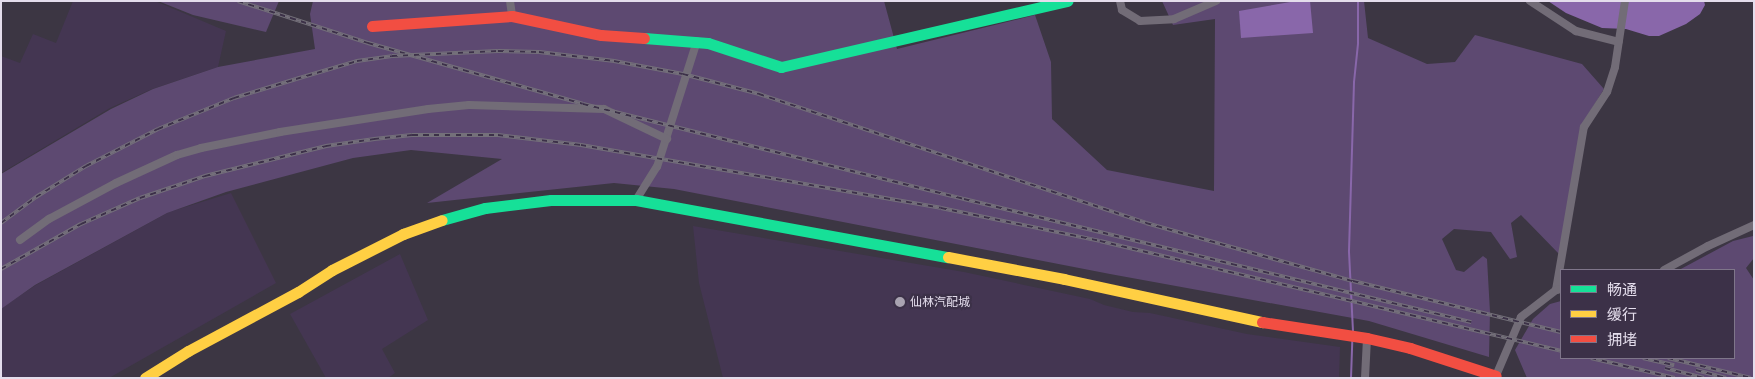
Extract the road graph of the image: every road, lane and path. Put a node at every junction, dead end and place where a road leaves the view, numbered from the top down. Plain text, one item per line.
1 (510, 1) edge
2 (1068, 1) edge
3 (1113, 1) edge
4 (1120, 1) edge
5 (1216, 1) edge
6 (1530, 1) edge
7 (1625, 1) edge
8 (1122, 10) junction
9 (512, 16) junction
10 (372, 26) dead end
11 (697, 41) junction
12 (1619, 42) junction
13 (667, 139) junction
14 (636, 200) junction
15 (1754, 225) edge
16 (20, 240) dead end
17 (1562, 269) edge
18 (1666, 269) edge
19 (1559, 290) edge
20 (1367, 338) junction
21 (1496, 377) edge
22 (145, 378) edge
23 (1365, 378) edge

1 - 9 street
2 - 11 street
3 - 8 street
4 - 8 street
5 - 8 street
6 - 12 street
7 - 12 street
9 - 10 street
9 - 11 street
11 - 13 street
12 - 17 street
13 - 14 street
13 - 16 street
14 - 20 street
14 - 22 street
15 - 18 street
19 - 21 street
20 - 21 street
20 - 23 street

